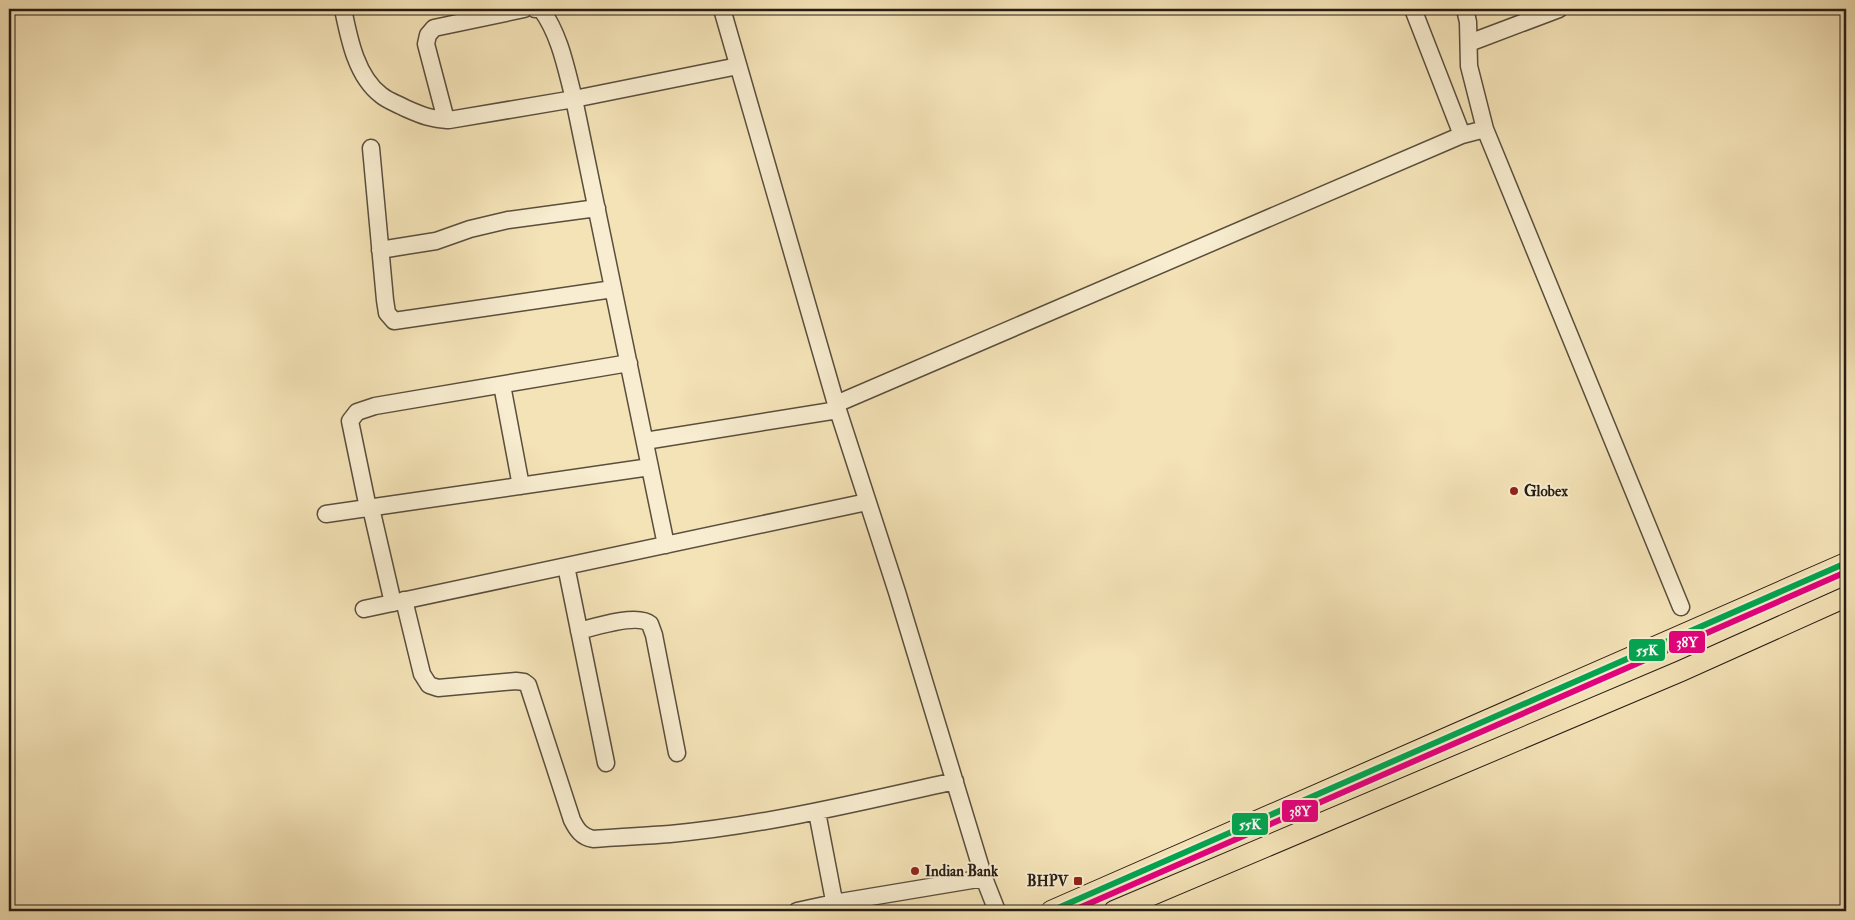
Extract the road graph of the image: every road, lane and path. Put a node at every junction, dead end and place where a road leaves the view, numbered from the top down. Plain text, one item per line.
1 (343, 9) edge
2 (524, 9) edge
3 (535, 9) edge
4 (722, 9) edge
5 (1413, 9) edge
6 (1465, 9) edge
7 (1559, 9) edge
8 (1468, 44) junction
9 (738, 66) junction
10 (574, 99) junction
11 (446, 120) junction
12 (1485, 130) junction
13 (1462, 135) junction
14 (371, 148) dead end
15 (597, 208) junction
16 (380, 250) junction
17 (614, 289) junction
18 (629, 363) junction
19 (502, 385) junction
20 (837, 407) junction
21 (645, 441) junction
22 (650, 467) junction
23 (521, 486) junction
24 (867, 502) junction
25 (370, 508) junction
26 (326, 514) dead end
27 (666, 545) junction
28 (1846, 563) edge
29 (566, 566) junction
30 (1846, 597) edge
31 (398, 602) junction
32 (1681, 607) dead end
33 (364, 609) dead end
34 (579, 631) junction
35 (677, 753) dead end
36 (606, 763) dead end
37 (955, 782) junction
38 (817, 812) junction
39 (984, 878) junction
40 (835, 907) edge
41 (797, 911) edge
42 (997, 911) edge
43 (1051, 911) edge
44 (1114, 911) edge

1 - 11 street
2 - 11 street
3 - 10 street
4 - 9 street
5 - 13 street
6 - 8 street
7 - 8 street
8 - 12 street
9 - 10 street
9 - 20 street
10 - 11 street
10 - 15 street
12 - 13 street
12 - 32 street
13 - 20 street
14 - 16 street
15 - 16 street
15 - 17 street
16 - 17 street
17 - 18 street
18 - 19 street
18 - 21 street
19 - 23 street
19 - 25 street
20 - 21 street
20 - 24 street
21 - 22 street
22 - 23 street
22 - 27 street
23 - 25 street
24 - 27 street
24 - 37 street
25 - 26 street
25 - 31 street
27 - 29 street
28 - 43 main road
29 - 31 street
29 - 34 street
30 - 44 main road
31 - 33 street
31 - 38 street
34 - 35 street
34 - 36 street
37 - 38 street
37 - 39 street
38 - 40 street
39 - 40 street
39 - 42 street
40 - 41 street

